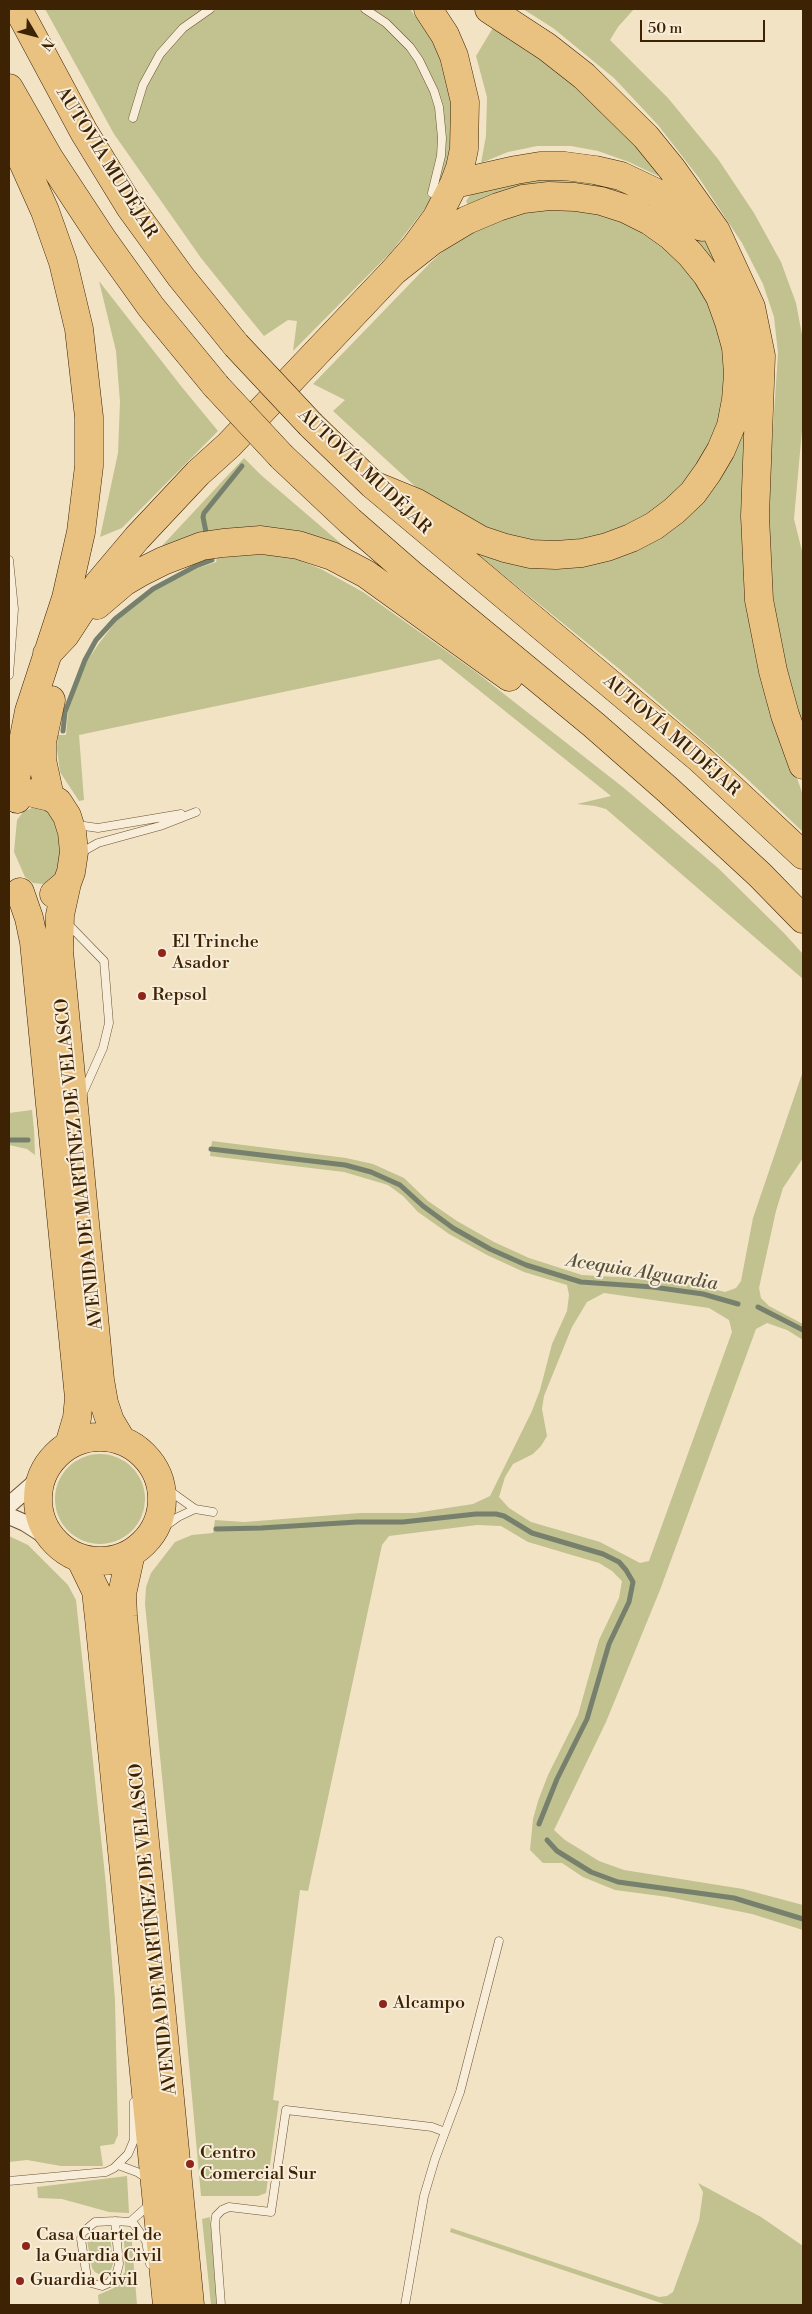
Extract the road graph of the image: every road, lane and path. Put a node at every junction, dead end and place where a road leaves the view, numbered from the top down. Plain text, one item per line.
1 (18, 9) edge
2 (210, 9) edge
3 (365, 9) edge
4 (428, 9) edge
5 (488, 9) edge
6 (9, 88) edge
7 (133, 118) dead end
8 (9, 131) edge
9 (443, 188) junction
10 (729, 259) junction
11 (394, 271) junction
12 (229, 445) junction
13 (373, 485) junction
14 (9, 560) edge
15 (94, 608) junction
16 (47, 654) junction
17 (9, 675) edge
18 (594, 725) junction
19 (803, 765) edge
20 (50, 797) junction
21 (12, 803) edge
22 (69, 822) junction
23 (803, 855) edge
24 (74, 857) junction
25 (67, 883) junction
26 (14, 886) edge
27 (60, 915) junction
28 (803, 919) edge
29 (75, 1110) junction
30 (122, 1441) junction
31 (59, 1453) junction
32 (159, 1479) junction
33 (9, 1505) edge
34 (195, 1509) junction
35 (213, 1512) dead end
36 (9, 1516) edge
37 (53, 1540) junction
38 (141, 1545) junction
39 (80, 1558) junction
40 (499, 1941) dead end
41 (134, 1972) junction
42 (133, 2048) dead end
43 (133, 2095) dead end
44 (445, 2132) junction
45 (118, 2165) junction
46 (9, 2181) edge
47 (156, 2190) junction
48 (115, 2221) junction
49 (130, 2222) junction
50 (151, 2268) dead end
51 (167, 2305) edge
52 (190, 2305) edge
53 (221, 2305) edge
54 (405, 2305) edge

1 - 13 highway, AUTOVÍA MUDÉJAR, bridge
2 - 7 lane
3 - 9 lane
4 - 9 highway
5 - 10 highway
6 - 18 highway, bridge
8 - 16 highway
9 - 10 highway
9 - 11 highway
10 - 19 highway
11 - 12 highway
11 - 13 highway
12 - 15 highway
12 - 16 highway
13 - 23 highway, AUTOVÍA MUDÉJAR
14 - 17 lane
15 - 18 highway
15 - 20 highway
16 - 21 highway
18 - 28 highway
20 - 21 highway
20 - 22 highway
22 - 24 highway
22 - 24 lane
24 - 25 highway, AVENIDA DE MARTÍNEZ DE VELASCO
25 - 26 highway
25 - 27 highway, AVENIDA DE MARTÍNEZ DE VELASCO
26 - 31 highway, AVENIDA DE MARTÍNEZ DE VELASCO
27 - 29 highway, AVENIDA DE MARTÍNEZ DE VELASCO
27 - 29 lane
29 - 30 highway, AVENIDA DE MARTÍNEZ DE VELASCO
30 - 31 highway
30 - 32 highway
31 - 33 street
31 - 37 highway
32 - 34 lane
32 - 38 highway
34 - 35 lane
34 - 38 lane
36 - 37 street
37 - 39 highway
38 - 39 highway
38 - 52 highway, AVENIDA DE MARTÍNEZ DE VELASCO
39 - 41 highway, AVENIDA DE MARTÍNEZ DE VELASCO
40 - 44 lane
41 - 42 lane
41 - 47 highway, AVENIDA DE MARTÍNEZ DE VELASCO
43 - 45 lane
44 - 53 lane
44 - 54 lane
45 - 46 lane
45 - 47 lane
47 - 49 lane
47 - 51 highway, AVENIDA DE MARTÍNEZ DE VELASCO
48 - 48 lane
48 - 49 lane
49 - 50 lane

